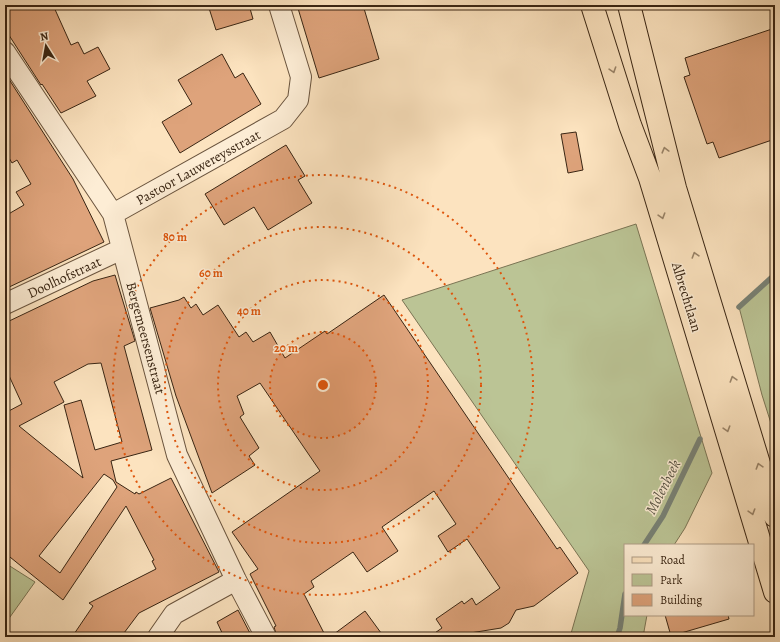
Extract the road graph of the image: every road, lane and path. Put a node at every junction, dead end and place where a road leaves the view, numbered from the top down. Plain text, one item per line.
1 (279, 5) edge
2 (592, 5) edge
3 (629, 5) edge
4 (5, 52) edge
5 (113, 214) junction
6 (122, 249) junction
7 (5, 304) edge
8 (775, 516) edge
9 (236, 580) junction
10 (775, 592) edge
11 (158, 637) edge
12 (266, 637) edge

1 - 5 street, Pastoor Lauwereysstraat
2 -> 10 main road, Albrechtlaan
8 -> 3 main road, Albrechtlaan
4 - 5 street, Bergemeersenstraat
5 - 6 street, Bergemeersenstraat
6 - 7 street, Doolhofstraat
6 - 9 street, Bergemeersenstraat
9 - 11 street
9 - 12 street, Bergemeersenstraat

